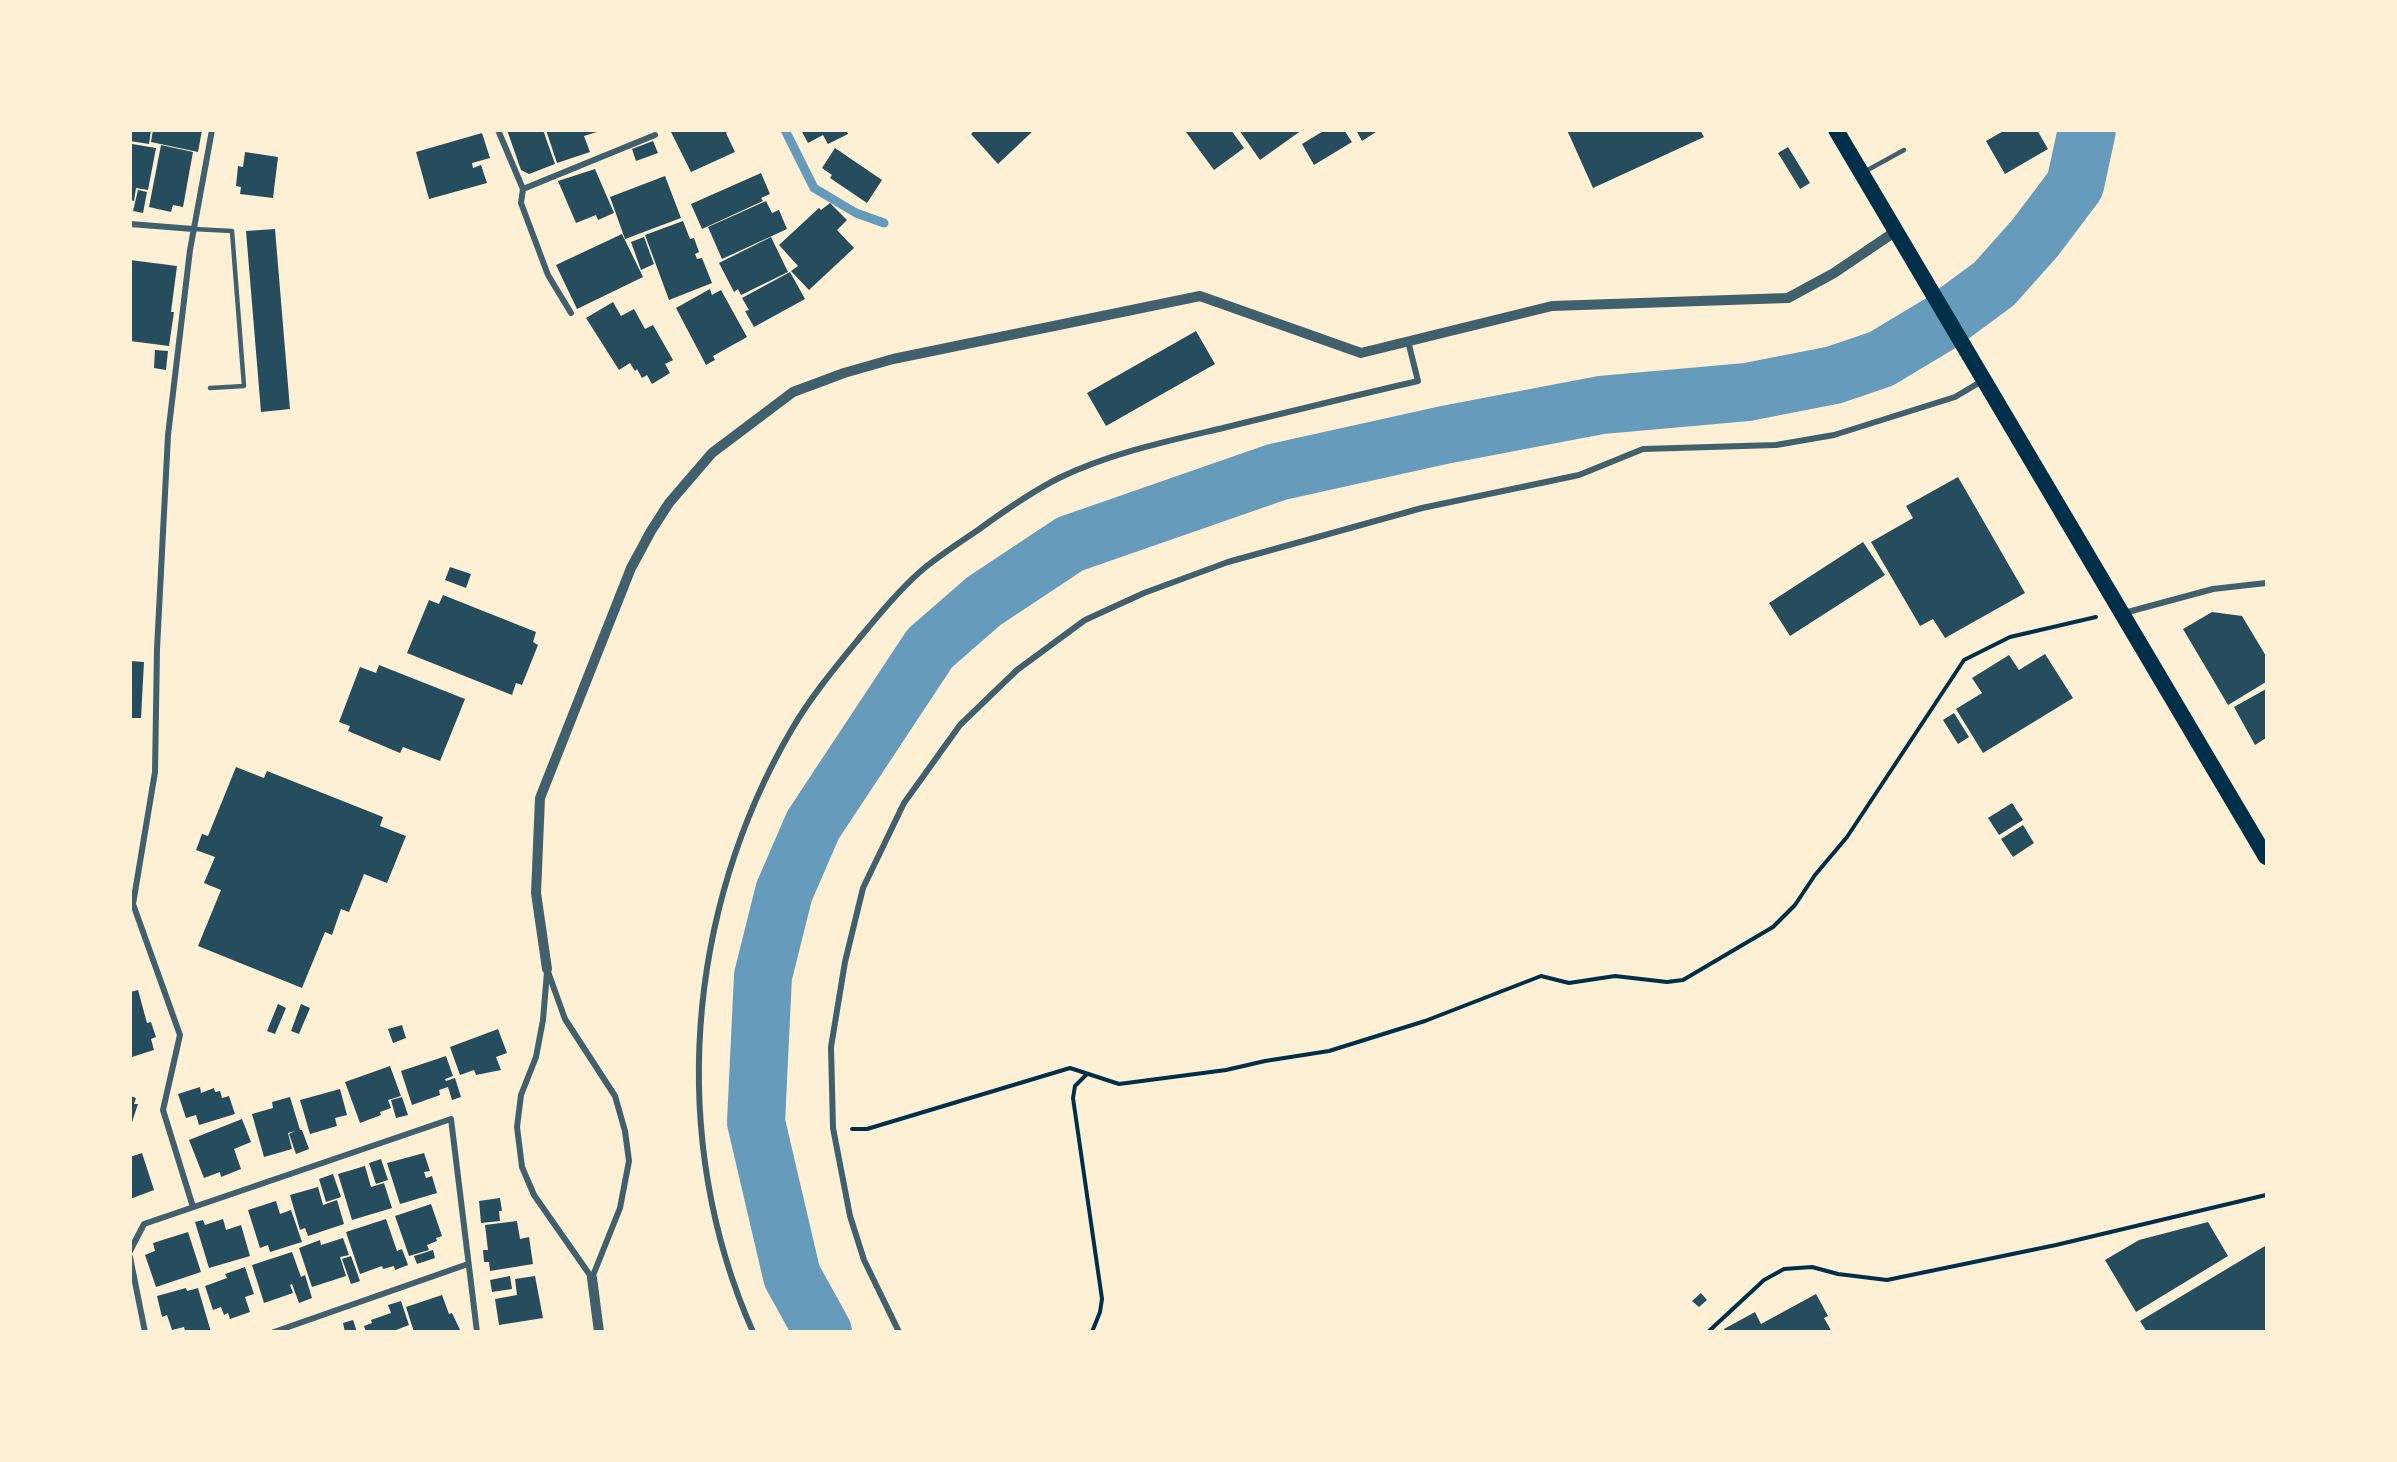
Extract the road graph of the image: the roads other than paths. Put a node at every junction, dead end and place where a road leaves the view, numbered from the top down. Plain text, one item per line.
1 (212, 130) edge
2 (498, 130) edge
3 (1836, 130) edge
4 (655, 135) dead end
5 (1904, 150) dead end
6 (1862, 173) junction
7 (523, 189) junction
8 (130, 224) edge
9 (193, 228) junction
10 (1896, 231) junction
11 (571, 313) dead end
12 (1408, 342) junction
13 (1979, 374) junction
14 (210, 388) dead end
15 (2266, 583) edge
16 (2123, 613) junction
17 (2266, 857) edge
18 (547, 969) junction
19 (193, 1207) junction
20 (130, 1251) edge
21 (130, 1257) edge
22 (468, 1264) junction
23 (592, 1278) junction
24 (145, 1332) edge
25 (274, 1332) edge
26 (477, 1332) edge
27 (599, 1332) edge
28 (753, 1332) edge
29 (899, 1332) edge

1 - 9 street
2 - 7 street
3 - 6 highway
4 - 7 street
5 - 6 lane
6 - 10 highway
7 - 11 street
8 - 9 street
9 - 14 lane
9 - 19 street
10 - 12 street
10 - 13 highway
12 - 18 street
12 - 28 street
13 - 16 highway
13 - 29 street
15 - 16 street
16 - 17 highway
18 - 23 street
18 - 23 street
19 - 20 street
19 - 22 street
21 - 24 street
22 - 25 street
22 - 26 street
23 - 27 street

